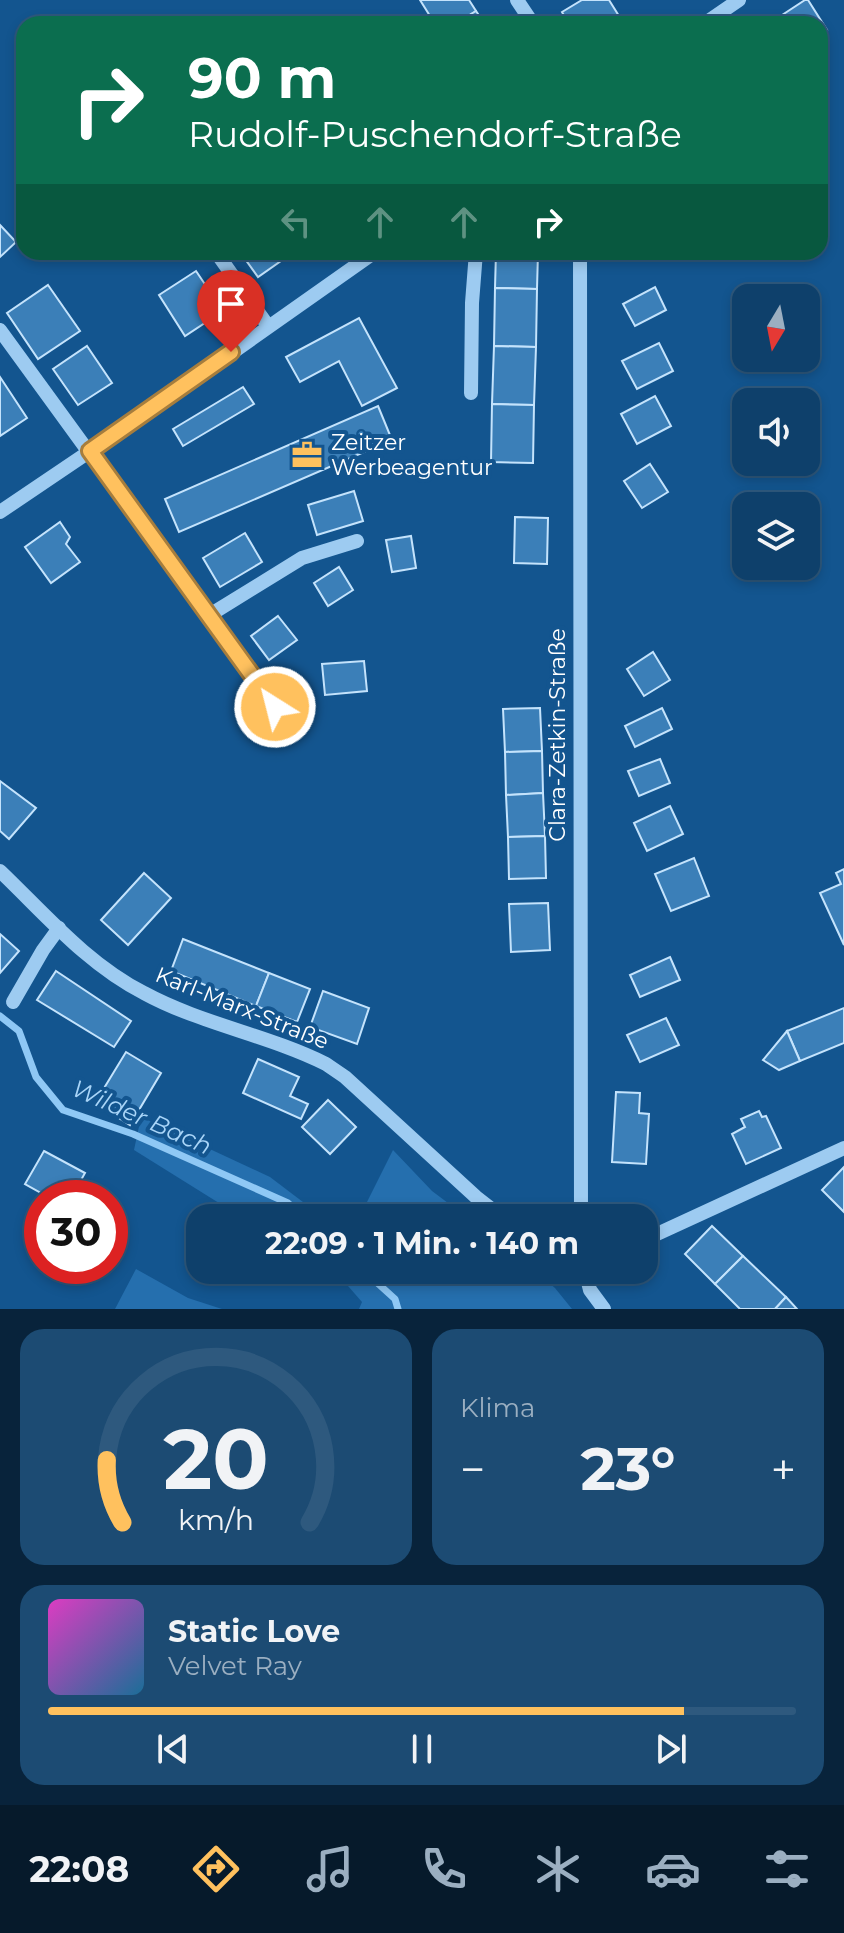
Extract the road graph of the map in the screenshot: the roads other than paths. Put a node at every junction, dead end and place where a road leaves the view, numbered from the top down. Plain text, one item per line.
1 (739, 0) edge
2 (716, 16) edge
3 (222, 260) edge
4 (363, 260) edge
5 (475, 260) edge
6 (580, 260) edge
7 (268, 326) junction
8 (0, 330) edge
9 (471, 393) dead end
10 (90, 451) junction
11 (0, 512) edge
12 (357, 541) dead end
13 (208, 616) junction
14 (275, 707) dead end
15 (0, 871) edge
16 (59, 928) junction
17 (13, 1002) dead end
18 (844, 1148) edge
19 (485, 1204) edge
20 (581, 1204) edge
21 (658, 1234) edge
22 (588, 1284) edge
23 (604, 1309) edge

1 - 2 street
3 - 7 street
4 - 7 street
5 - 9 street
6 - 20 street, Clara-Zetkin-Straße
7 - 10 street
8 - 10 street
10 - 11 street
10 - 13 street
12 - 13 street
13 - 14 street
15 - 16 street, Karl-Marx-Straße
16 - 17 street
16 - 19 street, Karl-Marx-Straße
18 - 21 street
22 - 23 street

